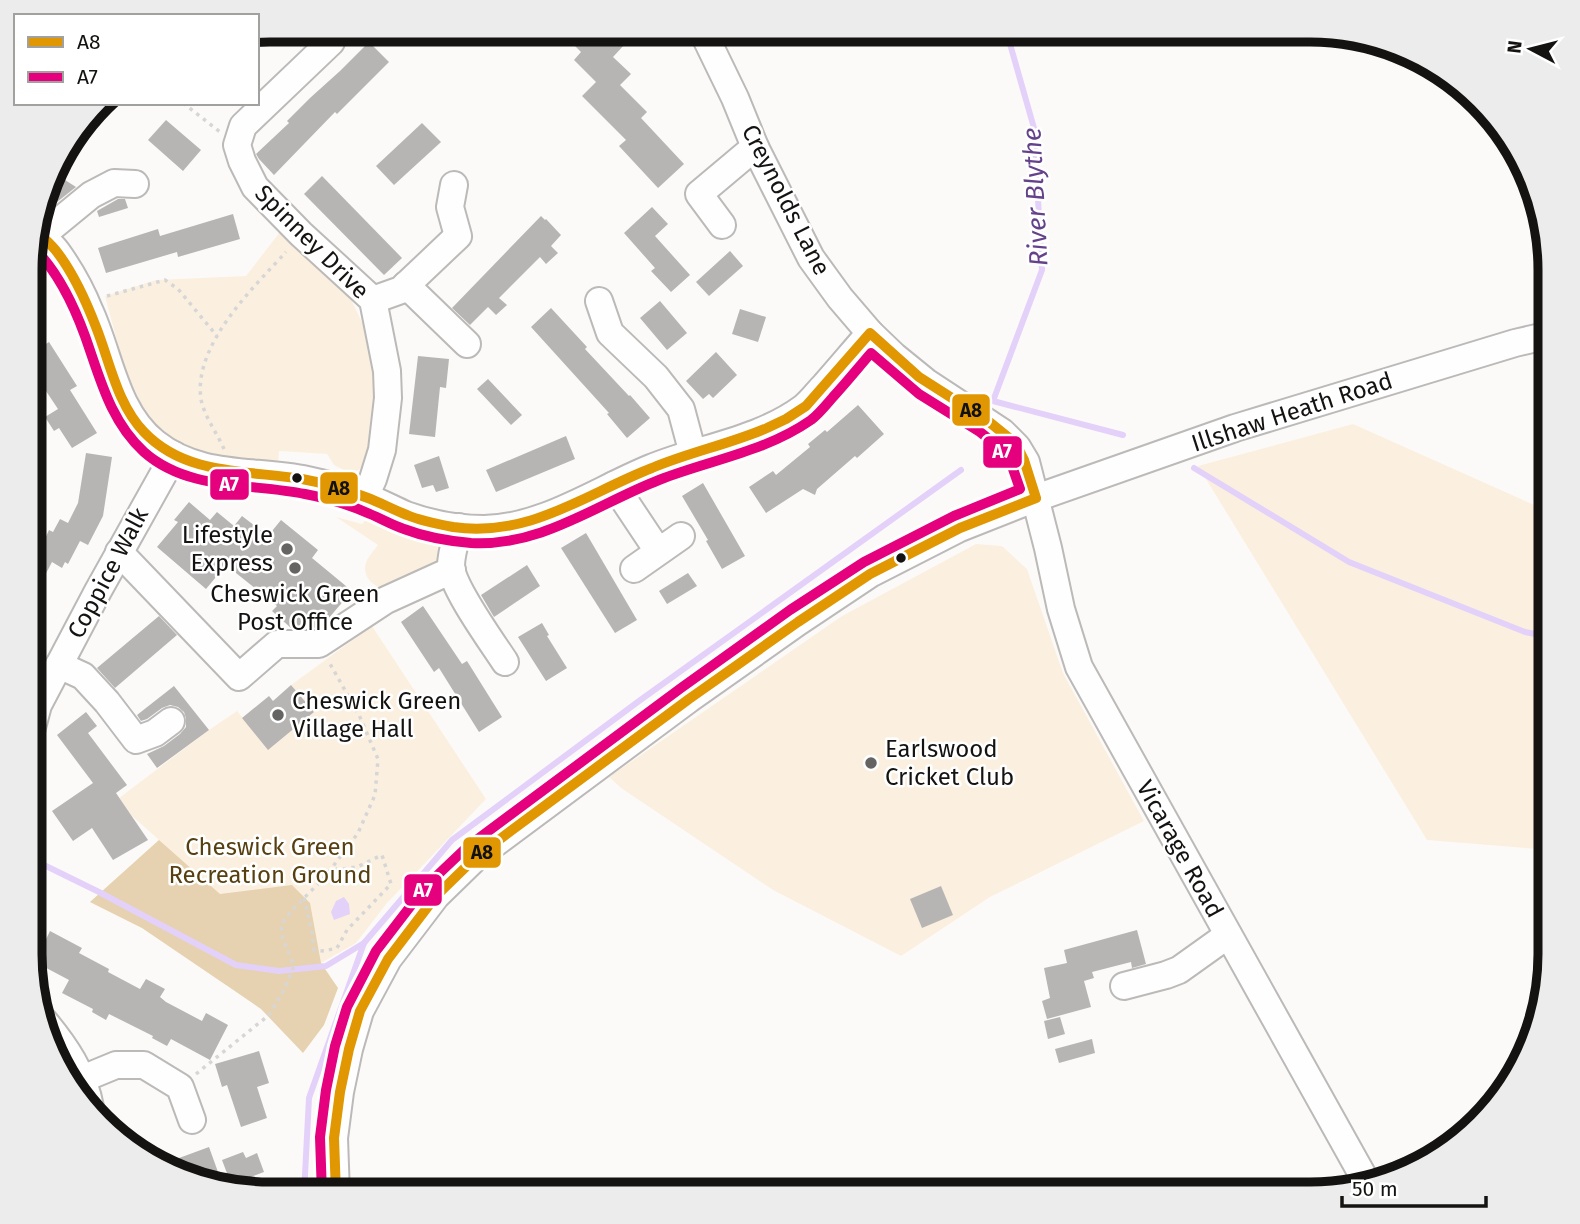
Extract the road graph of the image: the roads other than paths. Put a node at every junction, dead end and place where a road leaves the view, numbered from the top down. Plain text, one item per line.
1 (331, 42) edge
2 (708, 42) edge
3 (755, 147) junction
4 (135, 184) dead end
5 (454, 185) dead end
6 (722, 225) dead end
7 (46, 226) edge
8 (44, 239) edge
9 (406, 285) junction
10 (373, 300) junction
11 (599, 301) dead end
12 (870, 333) junction
13 (1538, 338) edge
14 (467, 344) dead end
15 (693, 454) junction
16 (174, 456) junction
17 (614, 485) junction
18 (365, 497) junction
19 (1036, 498) junction
20 (459, 527) junction
21 (681, 537) dead end
22 (658, 551) junction
23 (120, 552) junction
24 (634, 569) dead end
25 (452, 570) junction
26 (505, 662) dead end
27 (60, 665) junction
28 (42, 698) edge
29 (171, 721) dead end
30 (1228, 935) junction
31 (1124, 986) dead end
32 (58, 1037) edge
33 (82, 1079) junction
34 (84, 1087) edge
35 (192, 1120) dead end
36 (1363, 1176) edge
37 (336, 1182) edge

1 - 10 street, Spinney Drive
2 - 3 street, Creynolds Lane
3 - 6 street
3 - 12 street, Creynolds Lane
4 - 7 street
5 - 9 street
8 - 16 street
9 - 10 street
9 - 14 street
10 - 18 street, Spinney Drive
11 - 15 street
12 - 15 street
12 - 19 street, Creynolds Lane
13 - 19 street, Illshaw Heath Road
15 - 17 street
16 - 18 street
16 - 23 street, Coppice Walk
17 - 20 street
17 - 22 street
18 - 20 street
19 - 30 street, Vicarage Road
19 - 37 street, Illshaw Heath Road
20 - 25 street
21 - 22 street
22 - 24 street
23 - 25 street
23 - 27 street, Coppice Walk
25 - 26 street
27 - 28 street, Coppice Walk
27 - 29 street
30 - 31 street
30 - 36 street, Vicarage Road
32 - 33 street
33 - 34 street
33 - 35 street

